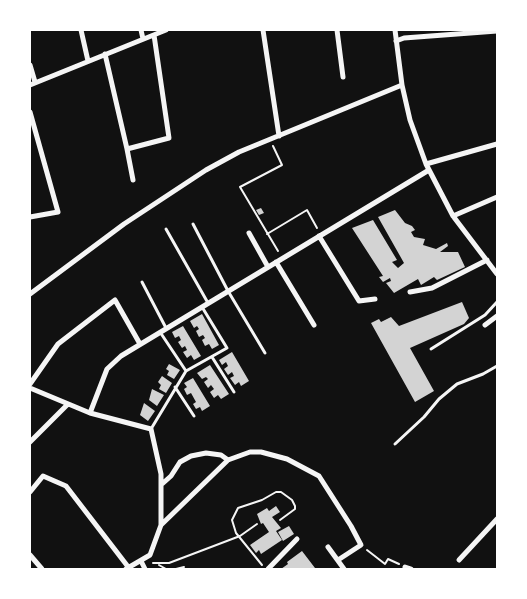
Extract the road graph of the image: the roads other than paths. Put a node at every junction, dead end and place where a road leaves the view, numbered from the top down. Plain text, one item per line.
1 (81, 30) edge
2 (141, 30) edge
3 (166, 30) edge
4 (263, 30) edge
5 (337, 30) edge
6 (395, 30) edge
7 (497, 31) edge
8 (154, 35) junction
9 (143, 39) junction
10 (396, 41) junction
11 (105, 54) junction
12 (88, 61) junction
13 (30, 64) edge
14 (343, 77) dead end
15 (32, 83) edge
16 (402, 85) junction
17 (30, 112) edge
18 (279, 136) junction
19 (497, 144) edge
20 (127, 148) junction
21 (426, 164) junction
22 (429, 170) junction
23 (133, 180) dead end
24 (497, 197) edge
25 (453, 216) junction
26 (30, 217) edge
27 (193, 224) dead end
28 (166, 229) dead end
29 (249, 232) dead end
30 (320, 236) junction
31 (487, 260) junction
32 (276, 262) junction
33 (268, 267) junction
34 (497, 274) edge
35 (142, 282) dead end
36 (228, 291) junction
37 (410, 292) dead end
38 (30, 294) edge
39 (375, 299) dead end
40 (208, 302) junction
41 (497, 302) edge
42 (202, 307) junction
43 (497, 316) edge
44 (314, 325) dead end
45 (485, 325) dead end
46 (166, 328) junction
47 (160, 332) junction
48 (140, 344) junction
49 (431, 349) dead end
50 (265, 354) dead end
51 (212, 357) junction
52 (497, 366) edge
53 (186, 371) junction
54 (30, 386) edge
55 (175, 387) junction
56 (234, 392) dead end
57 (67, 404) junction
58 (90, 413) junction
59 (194, 416) dead end
60 (151, 429) junction
61 (30, 442) edge
62 (395, 444) dead end
63 (228, 460) junction
64 (162, 484) junction
65 (30, 492) edge
66 (497, 519) edge
67 (161, 525) junction
68 (297, 538) dead end
69 (328, 547) dead end
70 (30, 555) edge
71 (338, 560) junction
72 (459, 560) dead end
73 (142, 561) junction
74 (128, 568) edge
75 (266, 568) edge
76 (42, 569) edge
77 (145, 569) edge
78 (344, 569) edge

1 - 12 street
2 - 9 street
3 - 8 street
4 - 18 street
5 - 14 street
6 - 10 street
7 - 10 street
8 - 9 street
8 - 20 street
9 - 11 street
10 - 16 street
11 - 12 street
11 - 20 street
12 - 15 street
13 - 15 street
16 - 18 street
16 - 21 street
17 - 26 street
18 - 38 street
19 - 21 street
20 - 23 street
21 - 22 street
22 - 25 street
22 - 30 street
24 - 25 street
25 - 31 street
27 - 36 lane
28 - 40 lane
29 - 33 street
30 - 32 street
30 - 39 street
31 - 34 street
31 - 37 street
32 - 33 street
32 - 44 street
33 - 36 street
35 - 46 lane
36 - 40 street
36 - 50 lane
40 - 42 street
41 - 49 lane
42 - 46 street
42 - 51 lane
43 - 45 street
46 - 47 street
47 - 48 street
47 - 53 lane
48 - 54 street
48 - 58 street
51 - 53 lane
51 - 56 lane
52 - 62 lane
53 - 55 lane
54 - 57 street
55 - 59 lane
55 - 60 lane
57 - 58 street
57 - 61 street
58 - 60 street
60 - 64 street
63 - 64 street
63 - 67 street
63 - 71 street
64 - 67 street
65 - 74 street
66 - 72 street
67 - 73 street
68 - 75 street
69 - 71 street
70 - 76 street
71 - 78 street
73 - 74 street
73 - 77 street

